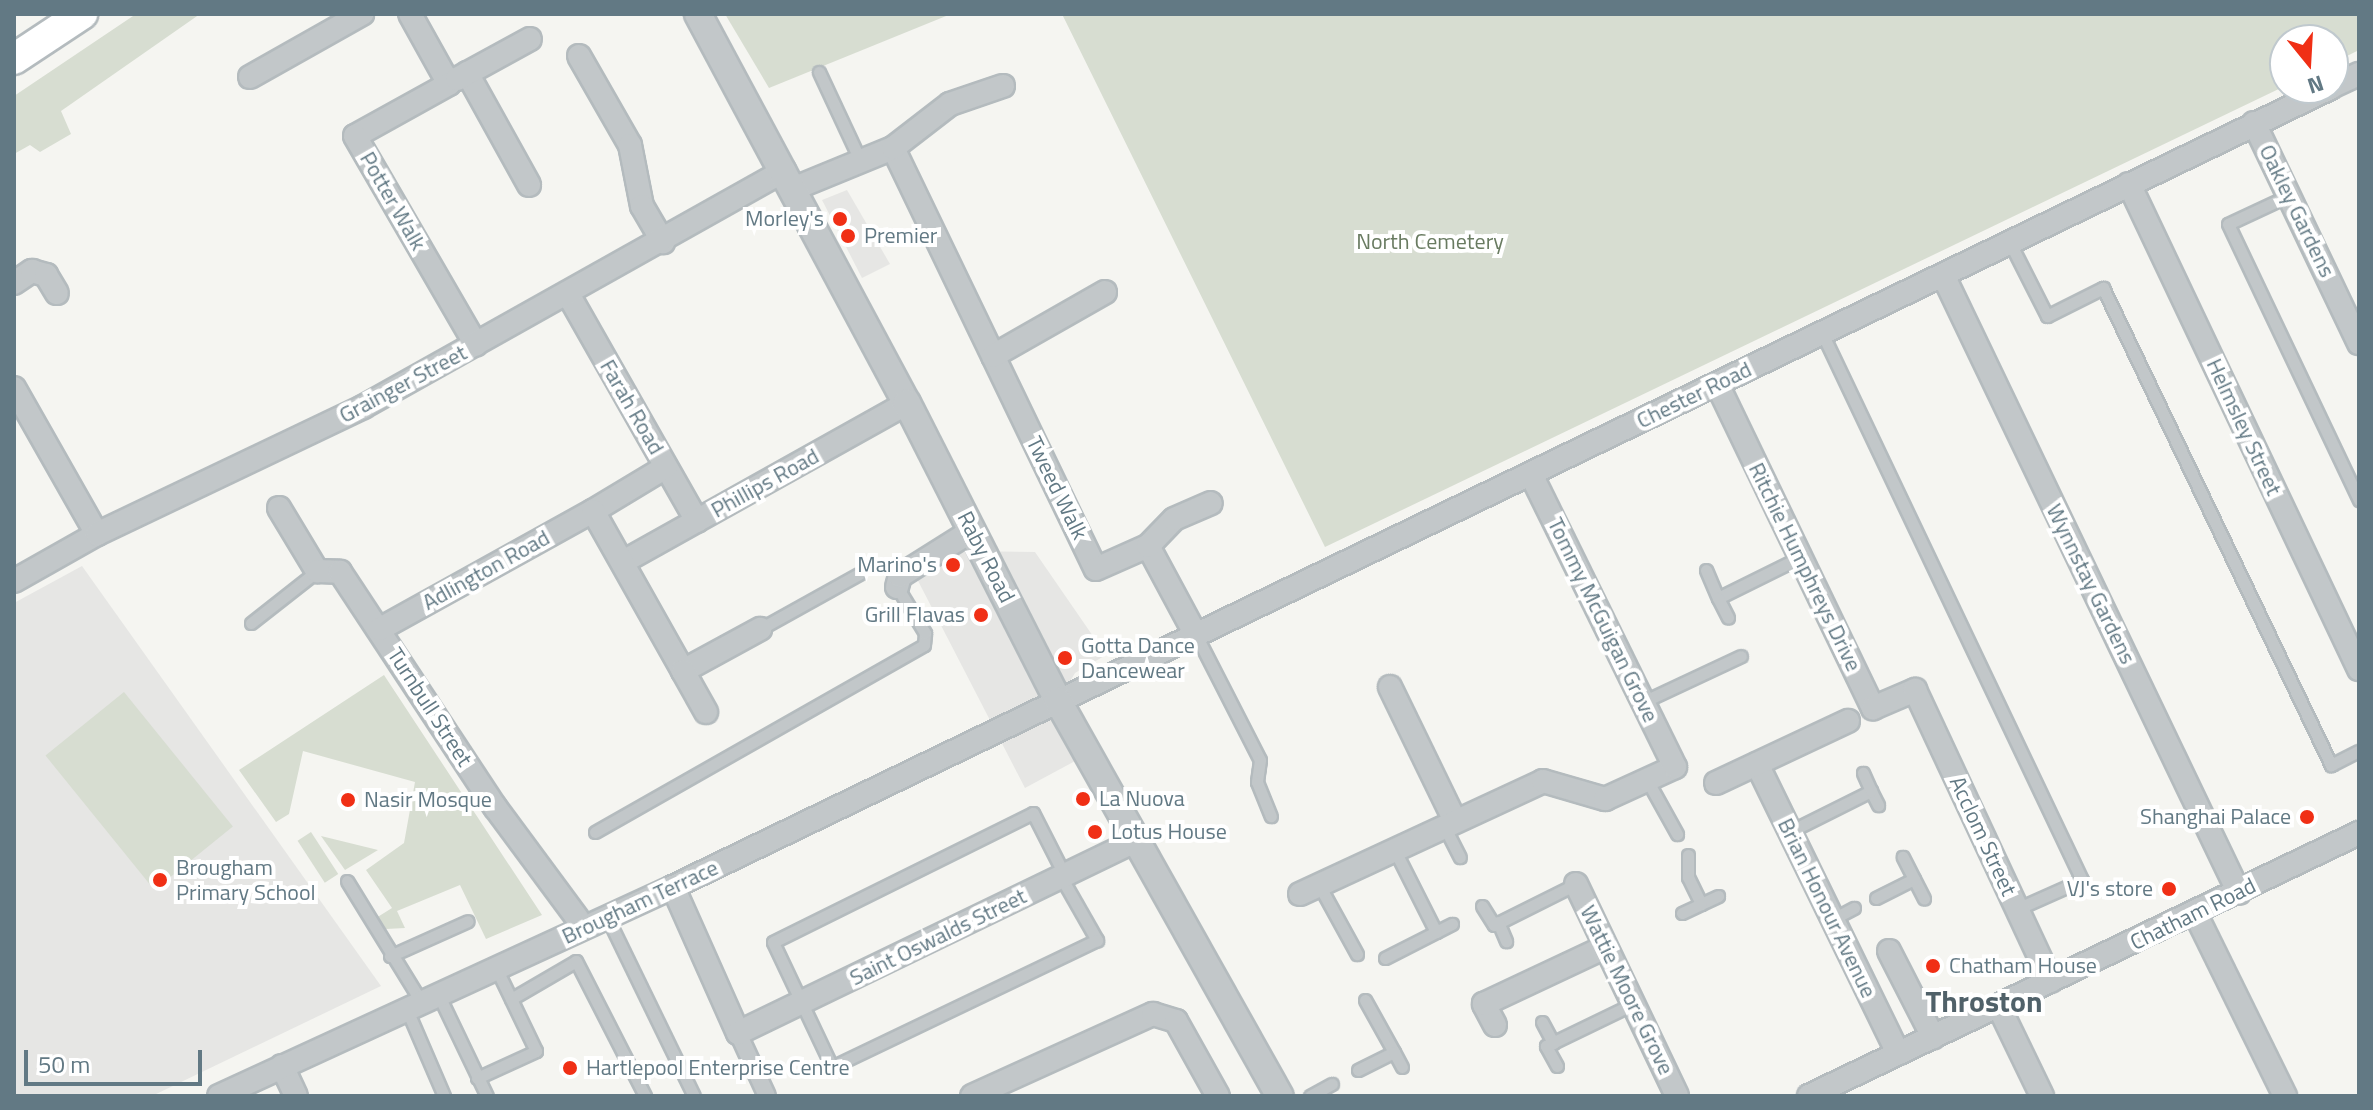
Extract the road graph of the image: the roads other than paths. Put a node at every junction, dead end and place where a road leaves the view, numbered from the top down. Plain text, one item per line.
1 (82, 14) edge
2 (362, 14) edge
3 (410, 14) edge
4 (698, 14) edge
5 (530, 39) dead end
6 (579, 56) dead end
7 (14, 59) edge
8 (819, 72) dead end
9 (250, 77) dead end
10 (458, 78) junction
11 (1003, 86) dead end
12 (2295, 104) edge
13 (2254, 123) junction
14 (893, 148) junction
15 (860, 160) junction
16 (788, 180) junction
17 (2129, 184) junction
18 (529, 185) dead end
19 (2290, 195) junction
20 (663, 242) junction
21 (2010, 243) junction
22 (1943, 275) junction
23 (14, 283) edge
24 (1105, 292) dead end
25 (57, 293) dead end
26 (568, 294) junction
27 (1822, 333) junction
28 (2359, 343) edge
29 (476, 345) junction
30 (993, 356) junction
31 (1717, 384) junction
32 (14, 388) edge
33 (907, 403) junction
34 (666, 467) junction
35 (1531, 474) junction
36 (2359, 500) edge
37 (1211, 503) dead end
38 (279, 508) dead end
39 (593, 511) junction
40 (697, 521) junction
41 (973, 530) junction
42 (97, 534) junction
43 (1148, 546) junction
44 (1801, 557) junction
45 (623, 562) junction
46 (1706, 570) dead end
47 (317, 571) junction
48 (859, 574) dead end
49 (14, 581) edge
50 (897, 587) joint
51 (1718, 598) junction
52 (1728, 618) dead end
53 (251, 623) dead end
54 (380, 629) junction
55 (760, 629) joint
56 (1196, 635) junction
57 (1741, 656) dead end
58 (2359, 669) edge
59 (683, 671) junction
60 (1390, 687) dead end
61 (1915, 690) joint
62 (1058, 701) junction
63 (1643, 702) junction
64 (706, 712) dead end
65 (1848, 721) dead end
66 (2359, 751) edge
67 (1757, 764) junction
68 (1863, 773) dead end
69 (1647, 780) junction
70 (1716, 783) dead end
71 (1871, 791) junction
72 (1878, 805) dead end
73 (1271, 816) dead end
74 (1448, 822) junction
75 (595, 832) dead end
76 (1789, 832) junction
77 (2359, 833) edge
78 (1677, 834) dead end
79 (1137, 840) junction
80 (1394, 848) junction
81 (1688, 855) dead end
82 (1460, 857) dead end
83 (1903, 857) dead end
84 (1063, 876) junction
85 (1914, 879) junction
86 (347, 881) dead end
87 (1576, 884) joint
88 (673, 887) junction
89 (1309, 890) joint
90 (2239, 893) junction
91 (1718, 896) dead end
92 (1876, 898) dead end
93 (1924, 899) dead end
94 (1701, 904) junction
95 (1482, 906) dead end
96 (1854, 908) dead end
97 (2017, 909) junction
98 (1682, 913) dead end
99 (2195, 913) junction
100 (607, 917) junction
101 (577, 918) dead end
102 (1831, 920) junction
103 (468, 921) dead end
104 (1498, 922) junction
105 (1452, 924) dead end
106 (1436, 932) junction
107 (1506, 941) dead end
108 (1605, 947) junction
109 (1889, 951) dead end
110 (1357, 954) dead end
111 (390, 956) junction
112 (1385, 958) dead end
113 (497, 970) junction
114 (2051, 981) junction
115 (511, 999) junction
116 (1365, 1000) dead end
117 (803, 1002) junction
118 (423, 1003) junction
119 (1633, 1004) junction
120 (1999, 1007) junction
121 (1542, 1022) dead end
122 (1495, 1025) dead end
123 (738, 1033) junction
124 (1933, 1037) junction
125 (1553, 1043) junction
126 (1394, 1052) junction
127 (1898, 1053) junction
128 (282, 1066) junction
129 (1557, 1066) dead end
130 (1402, 1067) dead end
131 (1358, 1070) dead end
132 (477, 1078) junction
133 (1332, 1084) dead end
134 (219, 1096) edge
135 (296, 1096) edge
136 (444, 1096) edge
137 (487, 1096) edge
138 (645, 1096) edge
139 (694, 1096) edge
140 (767, 1096) edge
141 (972, 1096) edge
142 (1218, 1096) edge
143 (1280, 1096) edge
144 (1310, 1096) edge
145 (1677, 1096) edge
146 (1809, 1096) edge
147 (2042, 1096) edge
148 (2285, 1096) edge

1 - 7 main road
2 - 9 street
3 - 10 street
4 - 16 street, Raby Road
5 - 10 street
6 - 20 street
8 - 15 lane
10 - 18 street
10 - 29 street, Potter Walk
11 - 14 street, Grainger Street
12 - 13 street, Chester Road
13 - 17 street, Chester Road
13 - 19 street, Oakley Gardens
14 - 15 street, Grainger Street
14 - 30 street, Tweed Walk
15 - 16 street, Grainger Street
16 - 20 street, Grainger Street
16 - 33 street, Raby Road
17 - 21 street, Chester Road
17 - 58 street, Helmsley Street
19 - 28 street, Oakley Gardens
19 - 36 lane
20 - 26 street, Grainger Street
21 - 22 street, Chester Road
21 - 66 lane
22 - 27 street, Chester Road
22 - 90 street, Wynnstay Gardens
23 - 25 street
24 - 30 street
26 - 29 street, Grainger Street
26 - 34 street, Farah Road
27 - 31 street, Chester Road
27 - 97 lane
29 - 42 street, Grainger Street
30 - 43 street, Tweed Walk
31 - 35 street, Chester Road
31 - 44 street, Ritchie Humphreys Drive
32 - 42 street
33 - 40 street, Phillips Road
33 - 41 street, Raby Road
34 - 39 street, Adlington Road
34 - 40 street, Farah Road
35 - 56 street, Chester Road
35 - 63 street, Tommy McGuigan Grove
37 - 43 street, Tweed Walk
38 - 47 street
39 - 45 street
39 - 54 street, Adlington Road
40 - 45 street, Phillips Road
41 - 50 street
41 - 62 street, Raby Road
42 - 49 street, Grainger Street
43 - 56 street
44 - 51 lane
44 - 61 street, Ritchie Humphreys Drive
45 - 59 street
46 - 51 lane
47 - 53 lane
47 - 54 street, Turnbull Street
48 - 55 lane
50 - 75 lane
51 - 52 lane
54 - 101 street, Turnbull Street
55 - 59 street
56 - 62 street, Chester Road
56 - 73 lane
57 - 63 lane
59 - 64 street
60 - 74 street
61 - 97 street, Acclom Street
62 - 79 street, Raby Road
62 - 88 street, Brougham Terrace
63 - 69 street, Tommy McGuigan Grove
65 - 67 street
67 - 70 street
67 - 76 street, Brian Honour Avenue
68 - 71 lane
69 - 74 street
69 - 78 lane
71 - 72 lane
71 - 76 lane
74 - 80 street
74 - 82 lane
76 - 102 street, Brian Honour Avenue
77 - 90 street, Chatham Road
79 - 84 street, Saint Oswalds Street
79 - 143 street, Raby Road
80 - 89 street
80 - 106 lane
81 - 94 lane
83 - 85 lane
84 - 117 street, Saint Oswalds Street
84 - 117 lane
84 - 117 lane
85 - 92 lane
85 - 93 lane
86 - 111 lane
87 - 104 lane
87 - 108 street, Wattie Moore Grove
88 - 100 street, Brougham Terrace
88 - 123 street
89 - 110 lane
90 - 99 street, Chatham Road
91 - 94 lane
94 - 98 lane
95 - 104 lane
96 - 102 lane
97 - 114 street, Acclom Street
99 - 114 street, Chatham Road
99 - 148 street
100 - 113 street, Brougham Terrace
100 - 139 lane
102 - 127 street, Brian Honour Avenue
103 - 111 lane
104 - 107 lane
105 - 106 lane
106 - 112 lane
108 - 119 street, Wattie Moore Grove
108 - 122 street
109 - 124 street
111 - 118 lane
113 - 115 lane
113 - 118 street, Brougham Terrace
114 - 120 street, Chatham Road
115 - 132 lane
115 - 138 lane
116 - 126 lane
117 - 123 street, Saint Oswalds Street
118 - 128 street, Brougham Terrace
118 - 132 lane
118 - 136 lane
119 - 125 lane
119 - 145 street, Wattie Moore Grove
120 - 124 street, Chatham Road
120 - 147 street
121 - 125 lane
123 - 140 street
124 - 127 street, Chatham Road
125 - 129 lane
126 - 130 lane
126 - 131 lane
127 - 146 street, Chatham Road
128 - 134 street, Brougham Terrace
128 - 135 street
132 - 137 lane
133 - 144 lane
141 - 142 street

